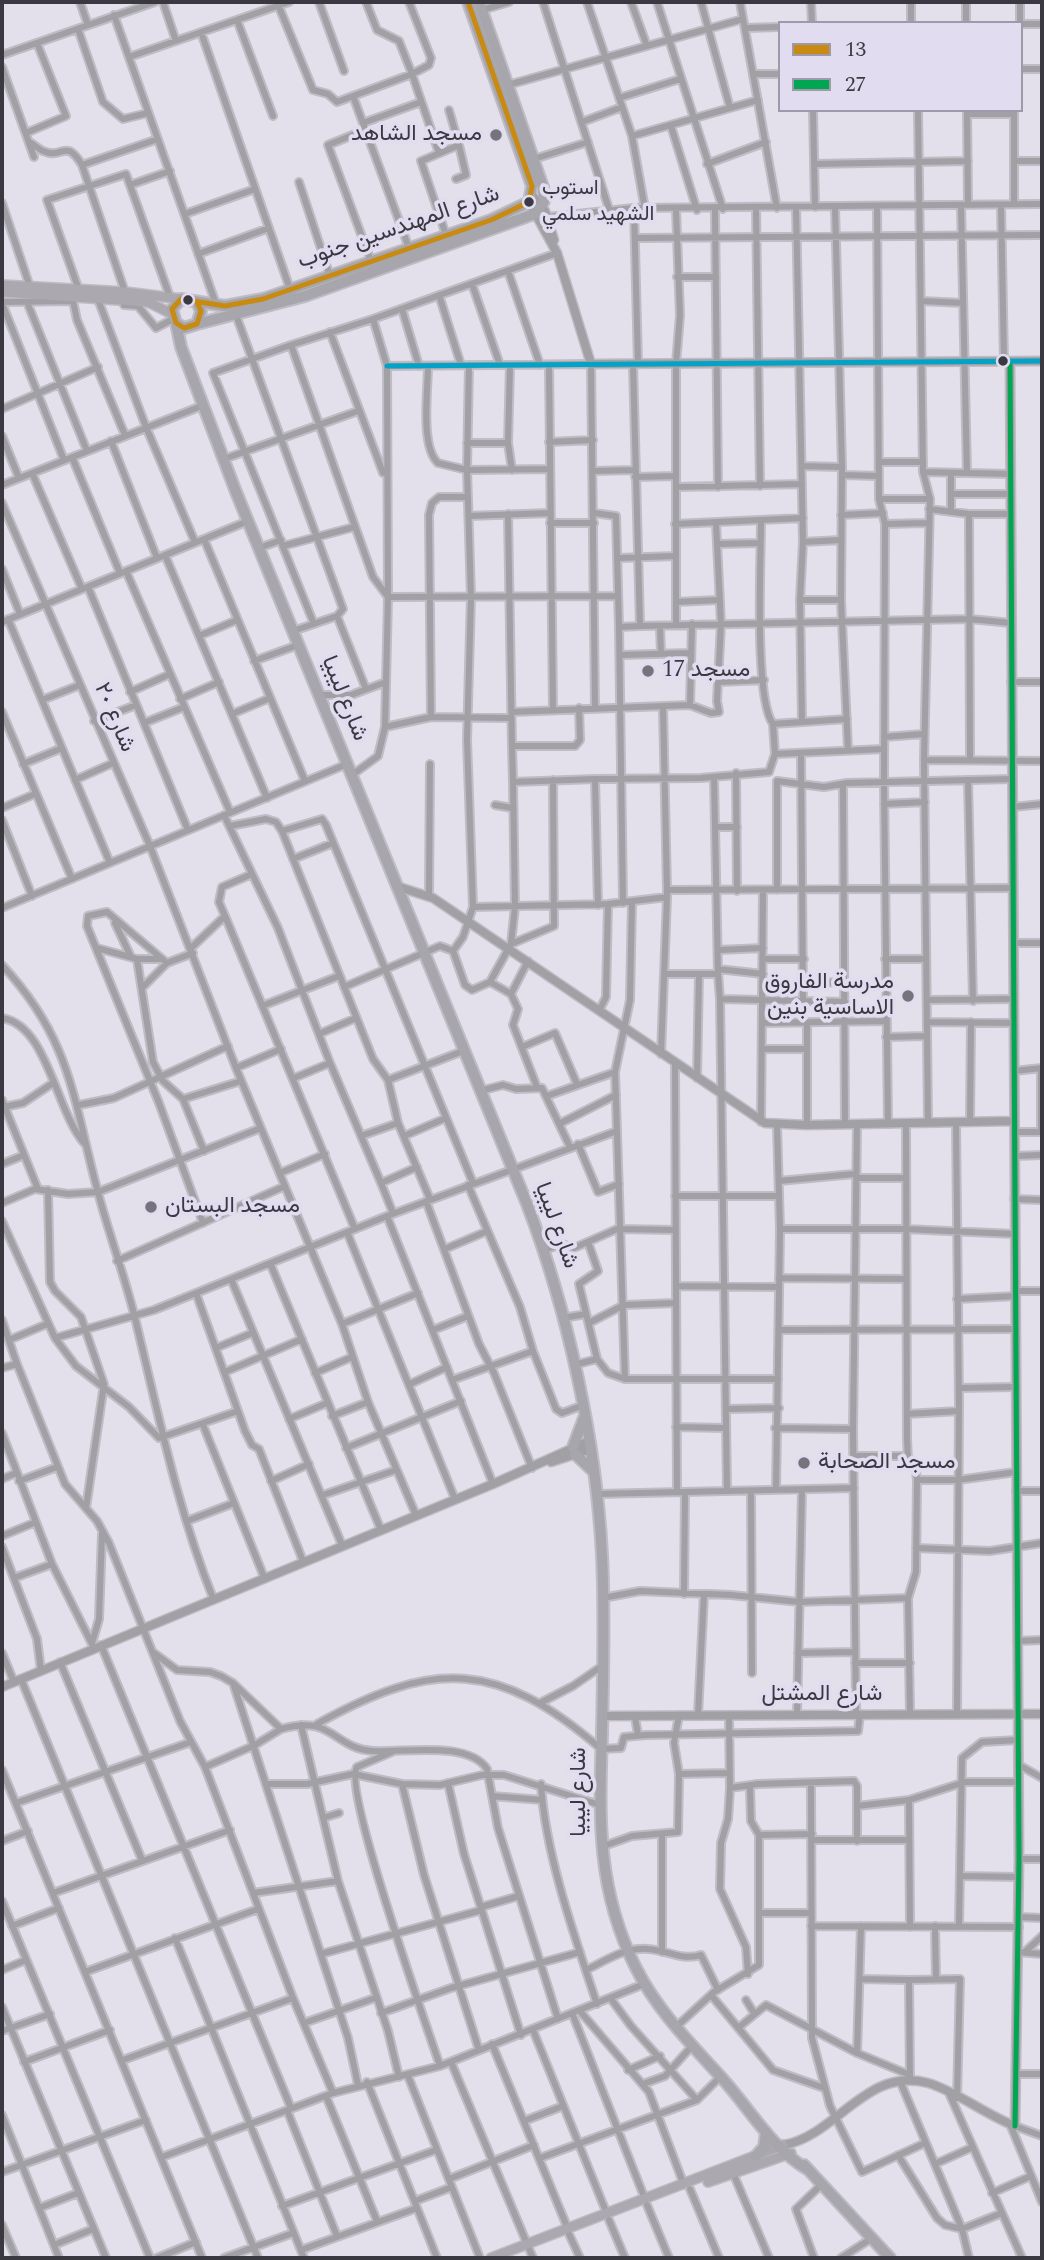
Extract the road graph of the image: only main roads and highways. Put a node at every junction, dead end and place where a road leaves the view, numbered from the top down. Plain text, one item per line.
1 (468, 2) edge
2 (480, 6) edge
3 (2, 285) edge
4 (2, 292) edge
5 (175, 298) junction
6 (197, 302) junction
7 (174, 318) junction
8 (195, 325) junction
9 (185, 357) junction
10 (582, 1412) junction
11 (594, 1472) junction
12 (757, 2119) junction
13 (766, 2132) junction
14 (786, 2149) junction
15 (756, 2156) junction
16 (687, 2187) junction
17 (530, 2251) edge
18 (886, 2256) edge
19 (491, 2258) edge
20 (507, 2258) edge

1 - 6 highway, شارع المهندسين جنوب
2 - 8 highway, شارع المهندسين جنوب
3 - 5 main road
4 - 7 main road
5 - 6 highway
5 - 7 highway
6 - 8 highway
7 - 8 highway
7 - 9 highway, شارع ليبيا
8 - 9 highway
9 - 10 highway, شارع ليبيا
10 - 11 highway, شارع ليبيا
10 - 11 highway
11 - 12 highway, شارع ليبيا
12 - 13 highway, شارع ليبيا
12 - 14 highway, شارع ليبيا
13 - 14 highway, شارع ليبيا
13 - 15 highway
14 - 15 main road
14 - 16 main road
14 - 18 highway, شارع ليبيا
15 - 16 main road
16 - 17 main road
17 - 19 main road
17 - 20 main road

